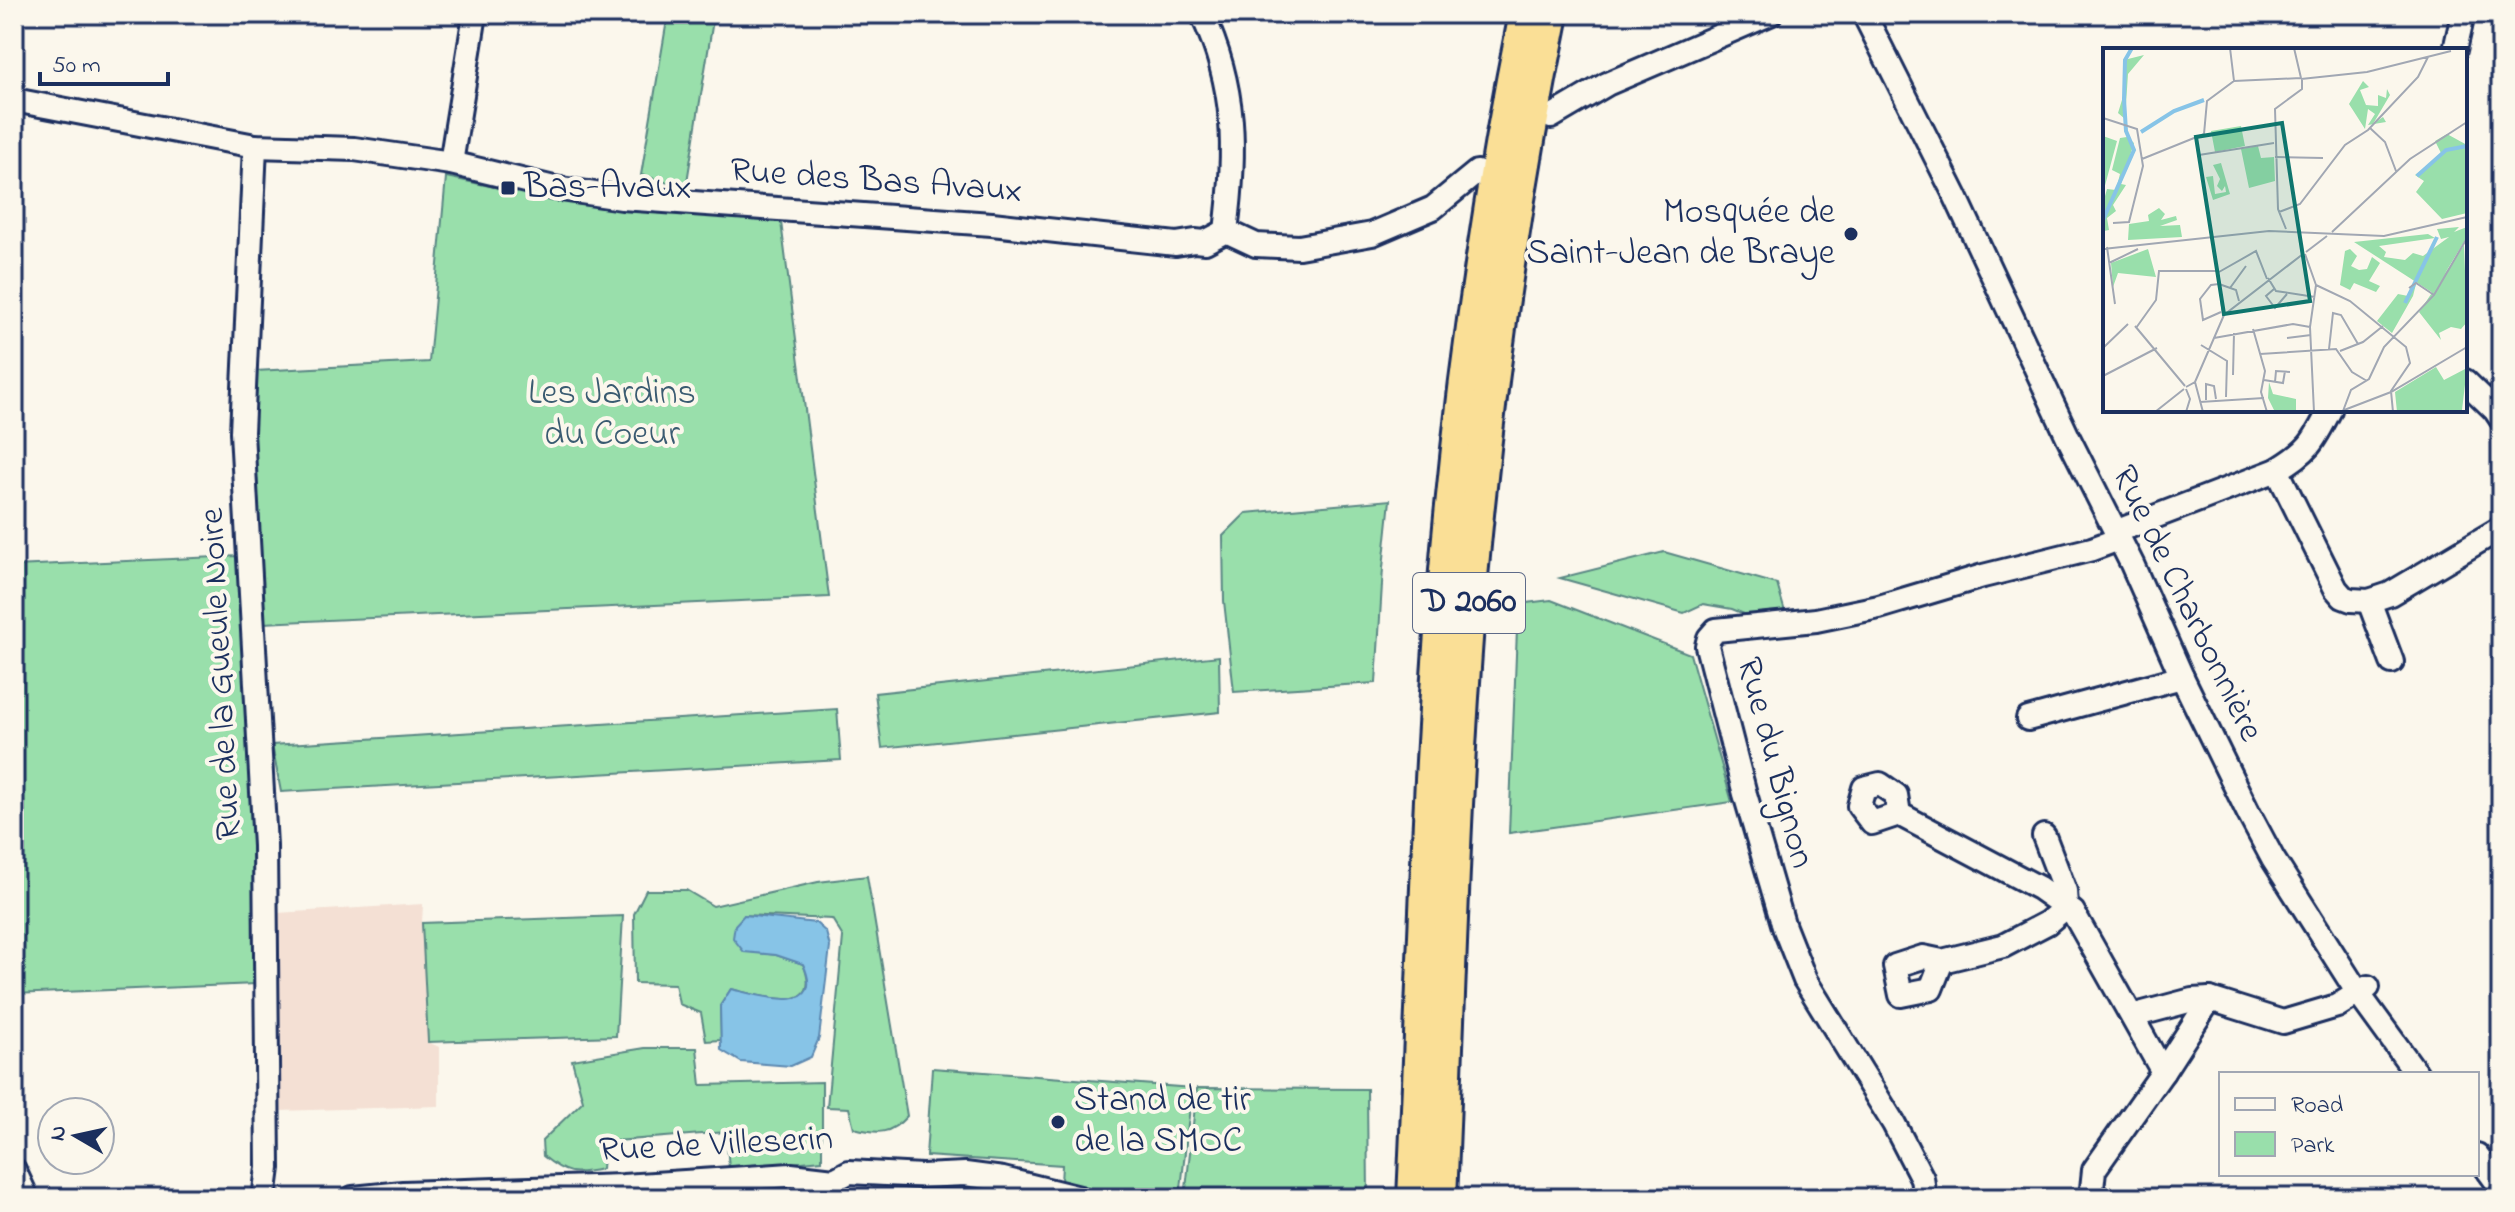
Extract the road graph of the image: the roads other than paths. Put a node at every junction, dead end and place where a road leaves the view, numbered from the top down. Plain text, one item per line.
1 (475, 14) edge
2 (1202, 14) edge
3 (1526, 14) edge
4 (1552, 14) edge
5 (1770, 14) edge
6 (1864, 14) edge
7 (2463, 14) edge
8 (2455, 48) edge
9 (14, 100) edge
10 (1551, 117) dead end
11 (255, 146) junction
12 (451, 163) junction
13 (1477, 172) dead end
14 (1226, 231) junction
15 (2467, 383) edge
16 (2329, 412) edge
17 (2501, 419) edge
18 (2277, 470) junction
19 (2501, 528) edge
20 (2117, 536) junction
21 (2369, 601) junction
22 (2392, 662) dead end
23 (2182, 677) junction
24 (2028, 719) dead end
25 (1899, 814) dead end
26 (2044, 836) dead end
27 (2066, 907) junction
28 (1942, 961) dead end
29 (2363, 990) junction
30 (2210, 999) junction
31 (2132, 1016) junction
32 (2163, 1072) junction
33 (2416, 1072) edge
34 (2479, 1158) edge
35 (14, 1170) edge
36 (2501, 1188) edge
37 (833, 1189) edge
38 (27, 1198) edge
39 (264, 1198) edge
40 (353, 1198) edge
41 (1080, 1198) edge
42 (1414, 1198) edge
43 (1440, 1198) edge
44 (1925, 1198) edge
45 (2091, 1198) edge

1 - 12 street
2 - 14 street
3 - 42 highway, D 2060
4 - 43 highway, D 2060
5 - 10 street
6 - 20 street, Rue de Charbonnière
7 - 8 street
9 - 11 street, Rue des Bas Avaux
11 - 12 street, Rue des Bas Avaux
11 - 39 street, Rue de la Gueule Noire
12 - 14 street, Rue des Bas Avaux
13 - 14 street
15 - 17 street
16 - 18 street
18 - 20 street
18 - 21 street
19 - 21 street
20 - 23 street, Rue de Charbonnière
20 - 44 street, Rue du Bignon
21 - 22 street
23 - 24 street
23 - 29 street, Rue de Charbonnière
25 - 27 street
26 - 27 street
27 - 28 street
27 - 31 street
29 - 30 street
29 - 33 street, Rue de Charbonnière
30 - 31 street
30 - 32 street
31 - 32 street
32 - 45 street
34 - 36 street
35 - 38 street
37 - 40 street, Rue de Villeserin
37 - 41 street, Rue de Villeserin

